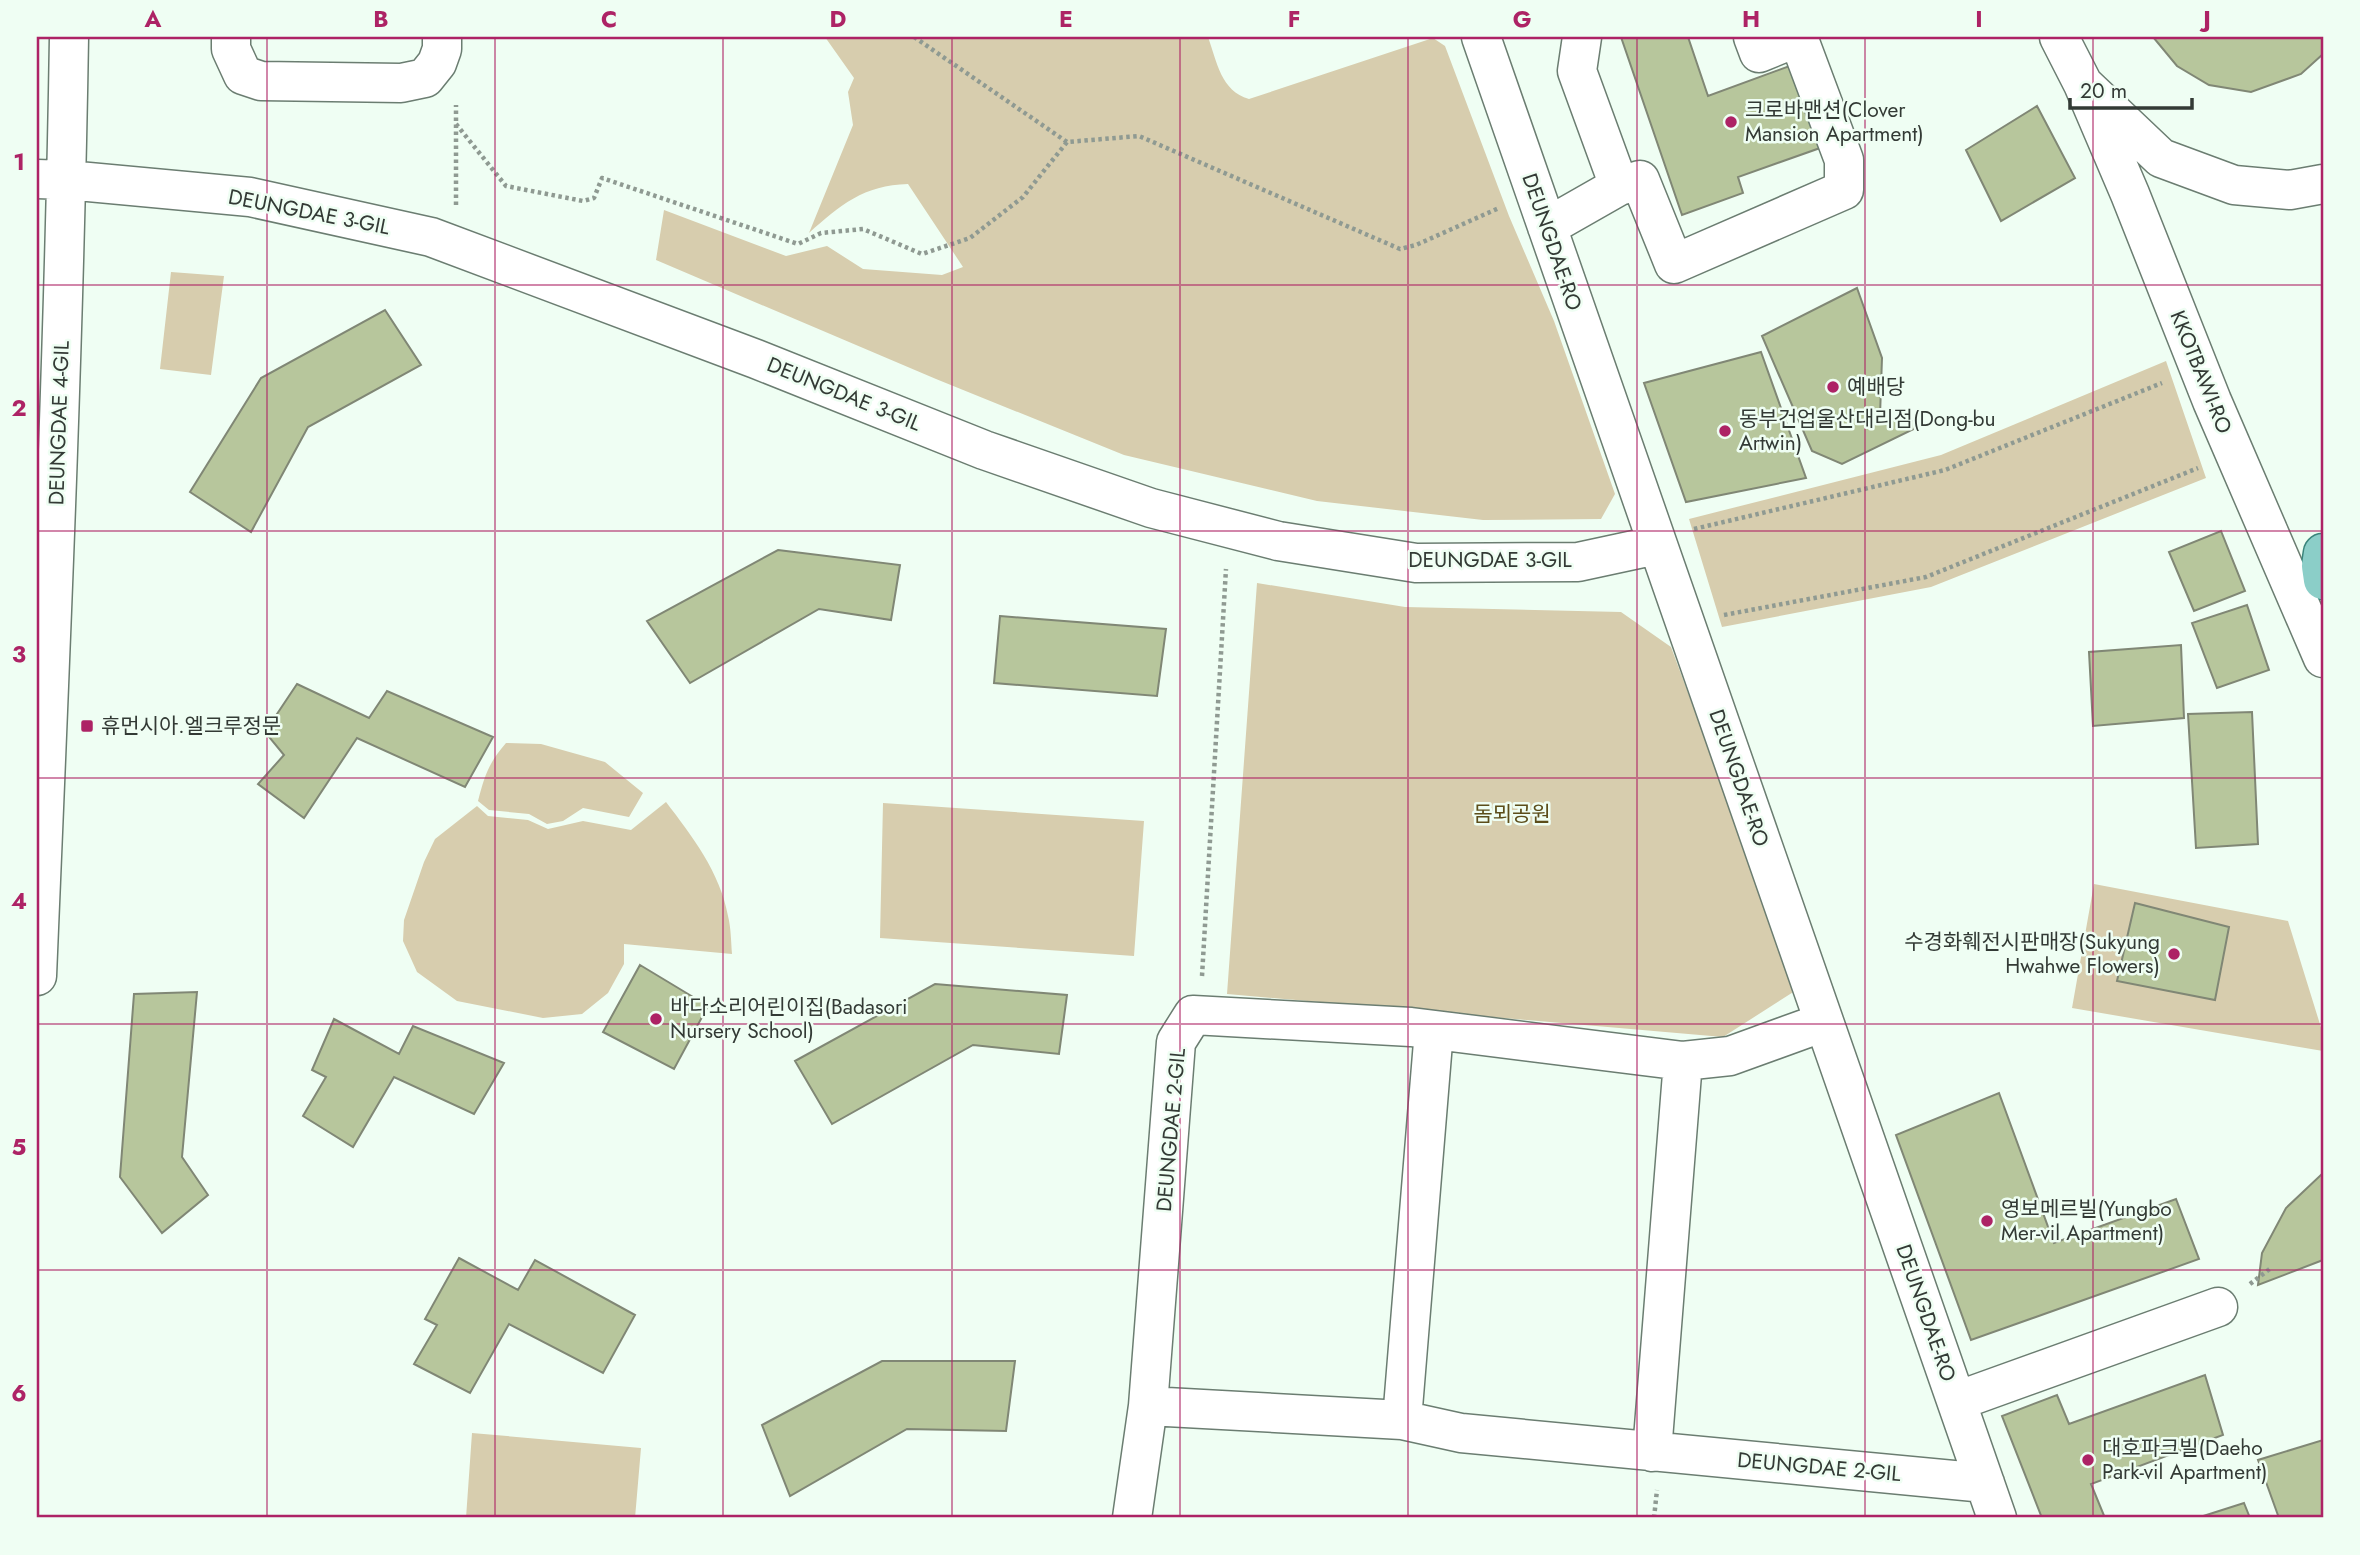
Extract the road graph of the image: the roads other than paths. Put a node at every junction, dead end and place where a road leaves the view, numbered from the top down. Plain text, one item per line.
1 (68, 37) edge
2 (231, 37) edge
3 (1480, 37) edge
4 (1582, 37) edge
5 (1753, 37) edge
6 (2059, 37) edge
7 (440, 50) edge
8 (2083, 84) junction
9 (52, 179) edge
10 (2323, 184) edge
11 (1619, 186) junction
12 (1541, 209) junction
13 (1657, 542) junction
14 (2323, 553) edge
15 (2323, 580) edge
16 (2323, 658) edge
17 (37, 976) edge
18 (1824, 1022) junction
19 (1434, 1030) junction
20 (1683, 1061) junction
21 (2218, 1307) dead end
22 (1956, 1401) junction
23 (1148, 1406) junction
24 (1402, 1420) junction
25 (1652, 1452) junction
26 (1985, 1483) junction
27 (1132, 1518) edge
28 (1997, 1518) edge

1 - 9 street, DEUNGDAE 4-GIL
2 - 7 street
3 - 12 street, DEUNGDAE-RO
4 - 11 street
5 - 11 street
6 - 8 street, KKOTBAWI-RO
8 - 10 street, KKOTBAWI-RO
8 - 16 street, KKOTBAWI-RO
9 - 13 street, DEUNGDAE 3-GIL
9 - 17 street, DEUNGDAE 4-GIL
11 - 12 street
12 - 13 street, DEUNGDAE-RO
13 - 18 street, DEUNGDAE-RO
14 - 15 main road
18 - 20 street
18 - 22 street, DEUNGDAE-RO
19 - 20 street
19 - 23 street, DEUNGDAE 2-GIL
19 - 24 street
20 - 25 street
21 - 22 street
22 - 26 street, DEUNGDAE-RO
23 - 24 street, DEUNGDAE 2-GIL
23 - 27 street, DEUNGDAE 2-GIL
24 - 25 street, DEUNGDAE 2-GIL
25 - 26 street, DEUNGDAE 2-GIL
26 - 28 street, DEUNGDAE-RO

